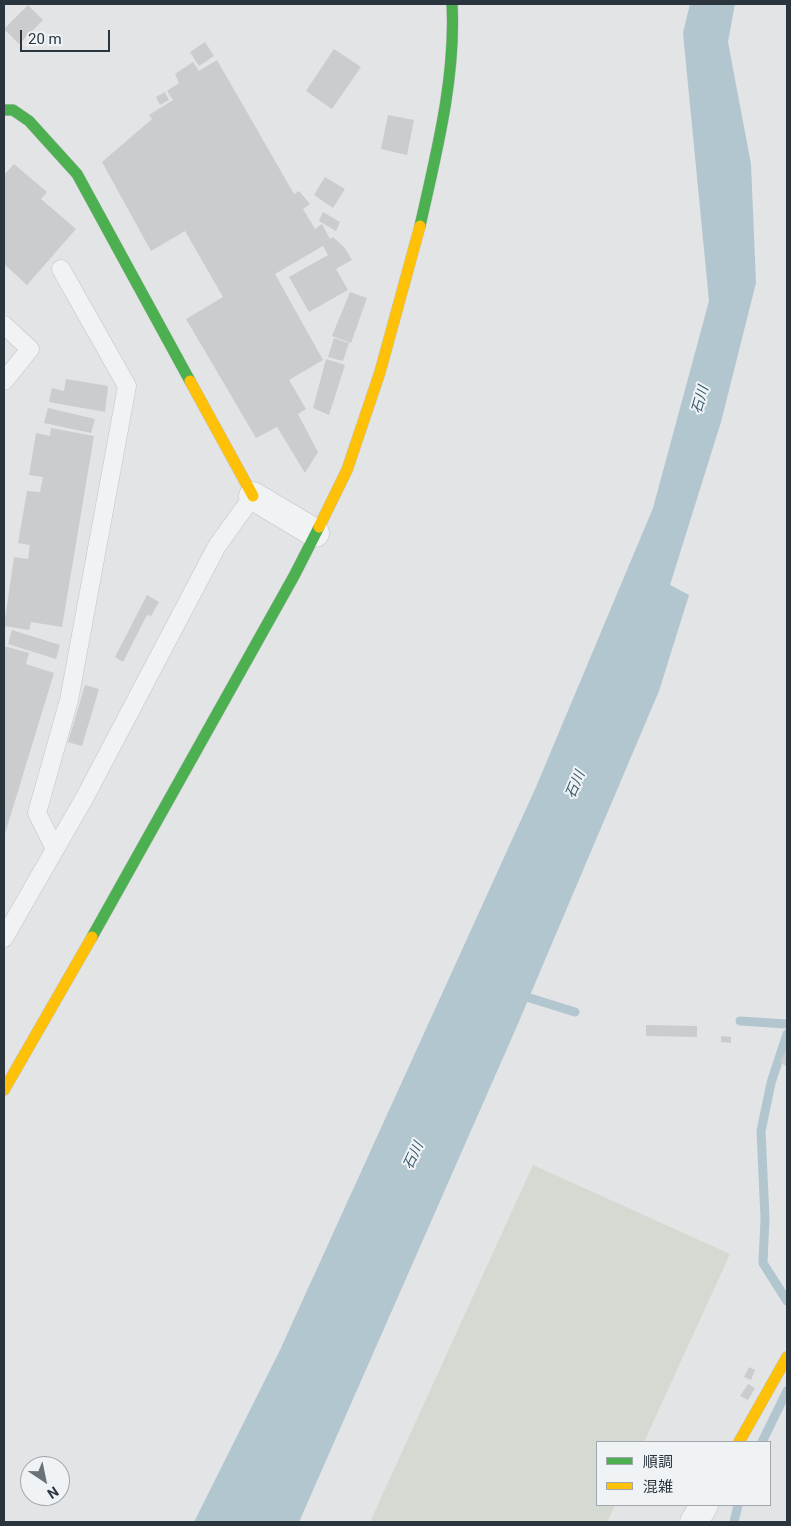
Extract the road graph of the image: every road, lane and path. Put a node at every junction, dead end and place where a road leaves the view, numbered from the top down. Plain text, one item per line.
1 (452, 4) edge
2 (4, 110) edge
3 (60, 269) dead end
4 (4, 325) edge
5 (4, 381) edge
6 (253, 496) junction
7 (315, 533) junction
8 (55, 849) junction
9 (4, 938) edge
10 (4, 1090) edge
11 (787, 1357) edge
12 (740, 1441) edge
13 (703, 1506) edge
14 (694, 1522) edge

1 - 7 street
2 - 6 street
3 - 8 lane
4 - 5 lane
6 - 7 street
6 - 8 lane
7 - 10 street
8 - 9 lane
11 - 12 street
13 - 14 street

